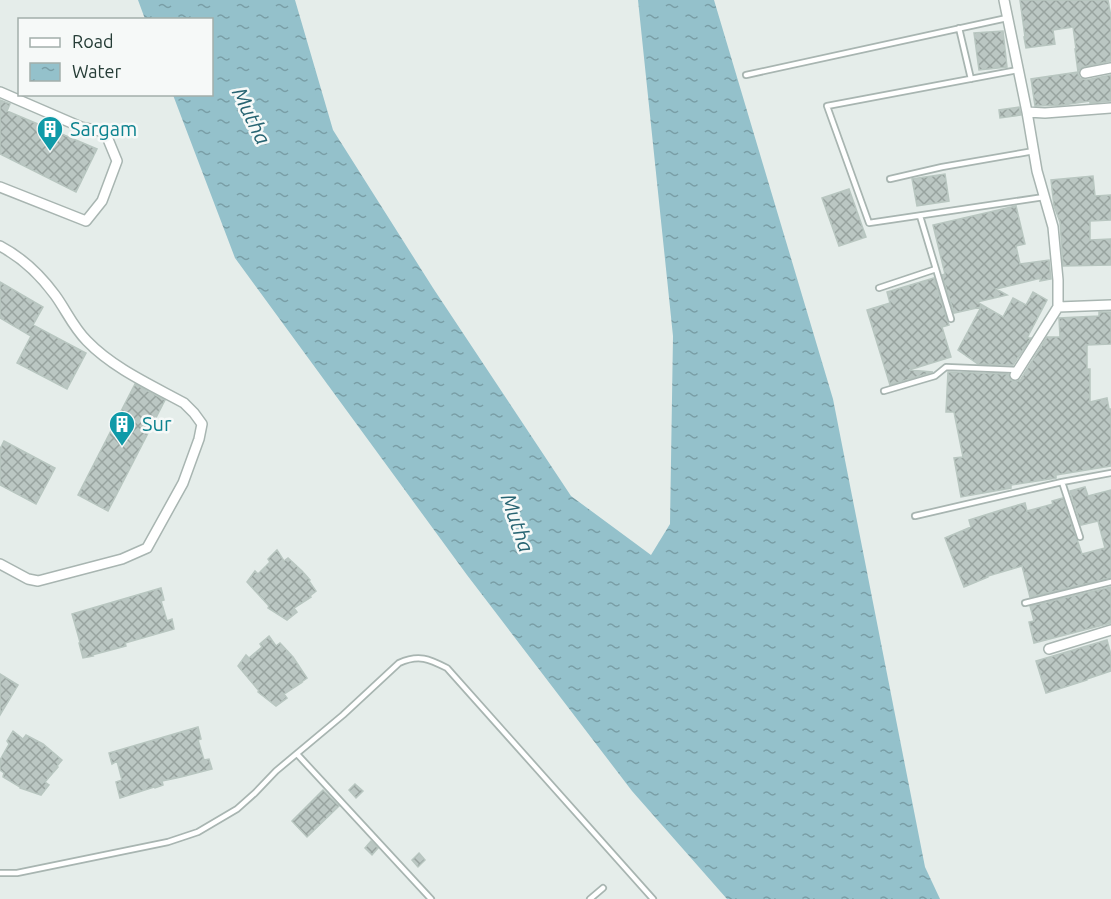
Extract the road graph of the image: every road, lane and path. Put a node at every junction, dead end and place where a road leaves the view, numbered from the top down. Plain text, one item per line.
1 (1004, 0) edge
2 (1007, 18) junction
3 (959, 28) junction
4 (1111, 68) edge
5 (1018, 70) junction
6 (1085, 73) dead end
7 (746, 75) dead end
8 (970, 79) junction
9 (0, 92) edge
10 (1111, 108) edge
11 (1027, 112) junction
12 (1035, 151) junction
13 (890, 179) dead end
14 (0, 187) edge
15 (1045, 197) junction
16 (920, 216) junction
17 (0, 246) edge
18 (936, 269) junction
19 (879, 288) dead end
20 (1111, 305) edge
21 (1058, 307) junction
22 (951, 320) dead end
23 (1017, 373) joint
24 (884, 391) dead end
25 (1111, 473) edge
26 (1062, 482) junction
27 (915, 516) dead end
28 (1080, 537) dead end
29 (0, 564) edge
30 (1111, 582) edge
31 (1025, 603) dead end
32 (1111, 630) edge
33 (1049, 649) dead end
34 (297, 754) junction
35 (0, 873) edge
36 (603, 888) dead end
37 (431, 899) edge
38 (590, 899) edge
39 (653, 899) edge

1 - 2 street
2 - 3 lane
2 - 5 street
3 - 7 lane
3 - 8 lane
4 - 6 street
5 - 8 lane
5 - 11 street
8 - 16 lane
9 - 14 street
10 - 11 street
11 - 12 street
12 - 13 lane
12 - 15 street
15 - 16 lane
15 - 21 street
16 - 18 lane
17 - 29 street
18 - 19 lane
18 - 22 lane
20 - 21 street
21 - 23 street
23 - 24 lane
25 - 26 lane
26 - 27 lane
26 - 28 lane
30 - 31 lane
32 - 33 street
34 - 35 lane
34 - 37 lane
34 - 39 lane
36 - 38 lane

